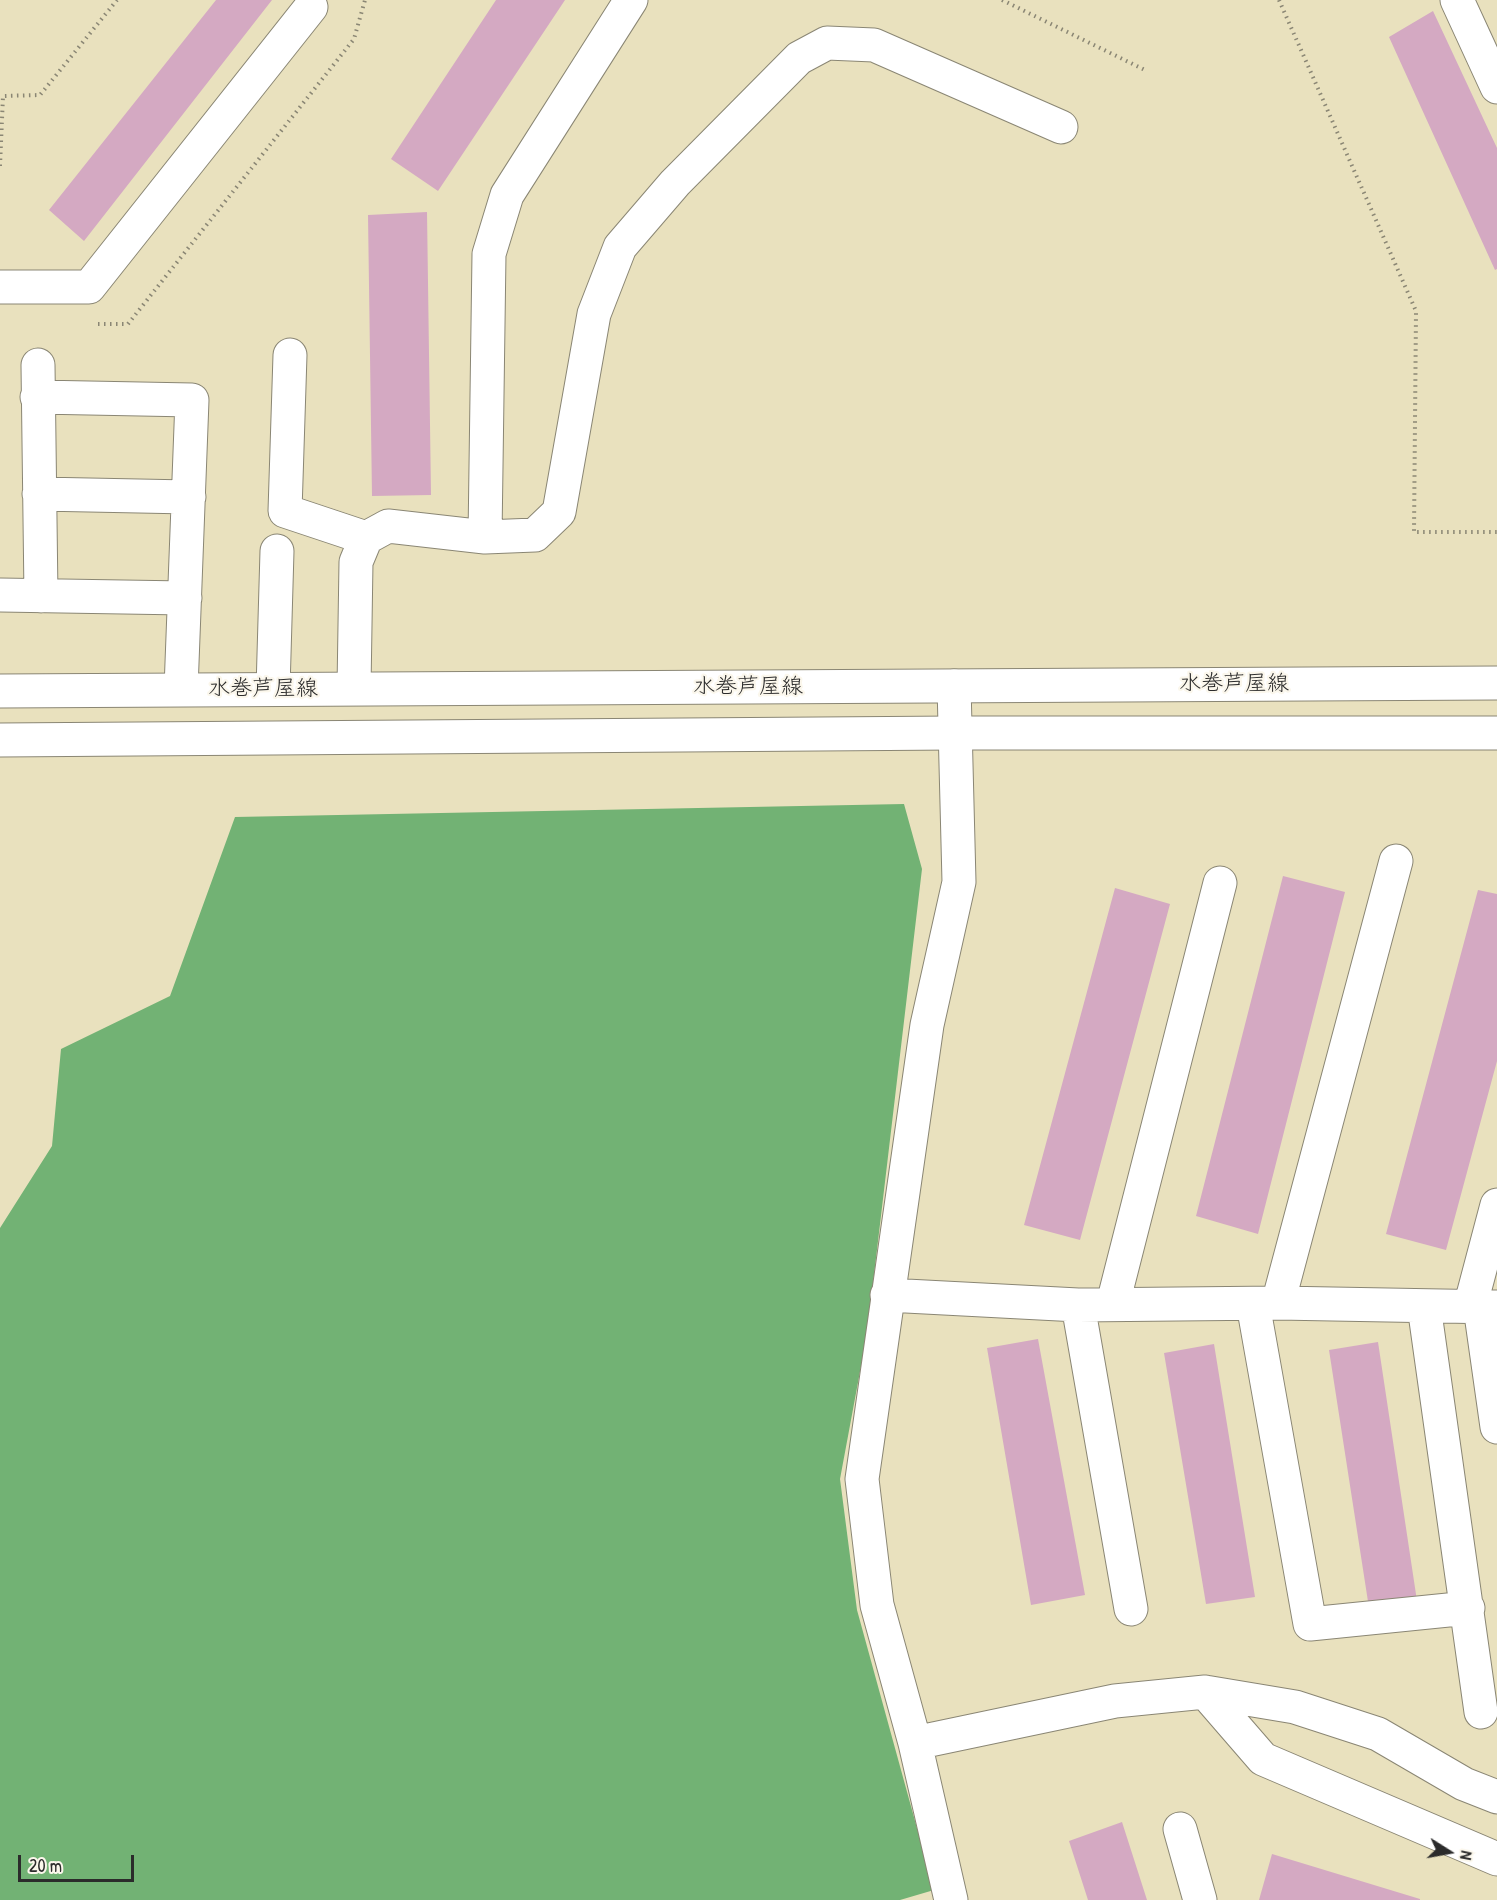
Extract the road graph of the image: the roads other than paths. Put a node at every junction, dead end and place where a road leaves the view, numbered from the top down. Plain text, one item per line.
1 (631, 0) edge
2 (1457, 0) edge
3 (311, 7) dead end
4 (1497, 87) edge
5 (1061, 127) dead end
6 (0, 287) edge
7 (290, 356) dead end
8 (39, 494) junction
9 (189, 496) junction
10 (485, 537) junction
11 (366, 538) junction
12 (278, 551) dead end
13 (0, 595) edge
14 (40, 596) junction
15 (185, 598) junction
16 (1497, 683) edge
17 (954, 686) junction
18 (354, 688) junction
19 (181, 689) junction
20 (273, 689) junction
21 (0, 691) edge
22 (955, 733) junction
23 (1497, 733) edge
24 (0, 740) edge
25 (1396, 861) dead end
26 (1220, 883) dead end
27 (1497, 1205) edge
28 (887, 1295) junction
29 (1113, 1303) junction
30 (1265, 1303) junction
31 (1077, 1305) junction
32 (1424, 1306) junction
33 (1482, 1307) edge
34 (1497, 1427) edge
35 (1468, 1608) junction
36 (1131, 1609) dead end
37 (1205, 1692) junction
38 (1481, 1712) dead end
39 (915, 1743) junction
40 (1497, 1797) edge
41 (1180, 1829) dead end
42 (1497, 1859) edge
43 (951, 1900) edge
44 (1200, 1900) edge

1 - 10 street
2 - 4 street
3 - 6 street
5 - 10 street
7 - 11 street
8 - 9 street
8 - 9 street
8 - 14 street
9 - 15 street
10 - 11 street
11 - 18 street
12 - 20 street
13 - 14 street
14 - 15 street
15 - 19 street
16 - 17 street, 水巻芦屋線
17 - 18 street, 水巻芦屋線
17 - 22 street
18 - 20 street, 水巻芦屋線
19 - 20 street, 水巻芦屋線
19 - 21 street, 水巻芦屋線
22 - 23 street
22 - 24 street
22 - 28 street
25 - 30 street
26 - 29 street
27 - 33 street
28 - 31 street
28 - 39 street
29 - 30 street
29 - 31 street
30 - 32 street
30 - 35 street
31 - 36 street
32 - 33 street
32 - 35 street
33 - 34 street
35 - 38 street
37 - 39 street
37 - 40 street
37 - 42 street
39 - 43 street
41 - 44 street

